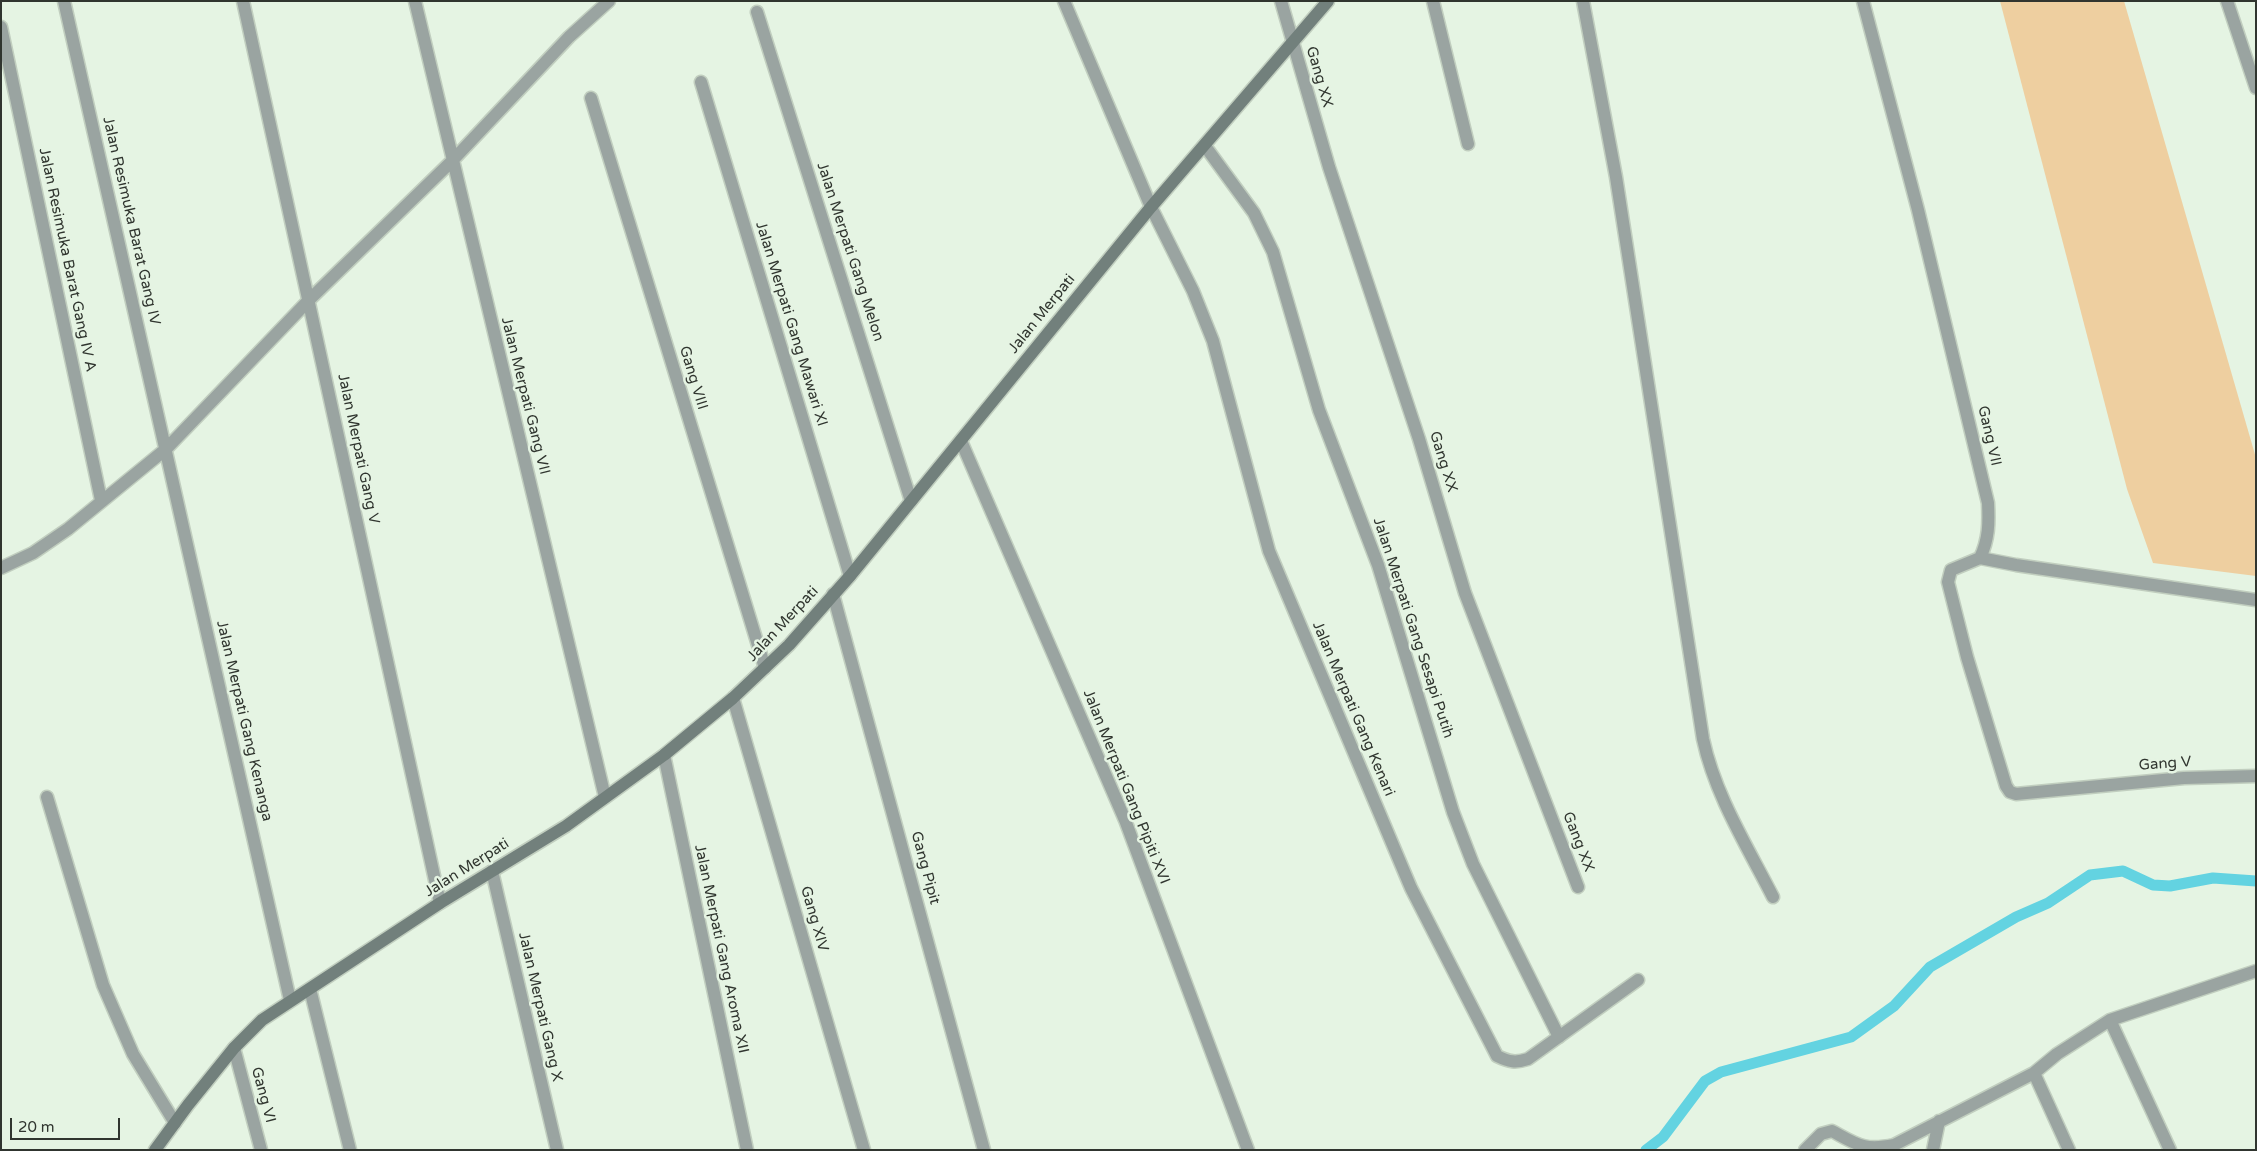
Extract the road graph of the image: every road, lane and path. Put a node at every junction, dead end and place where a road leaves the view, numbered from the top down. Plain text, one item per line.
1 (64, 1) edge
2 (243, 1) edge
3 (415, 1) edge
4 (609, 1) edge
5 (1064, 1) edge
6 (1281, 1) edge
7 (1328, 1) edge
8 (1433, 1) edge
9 (1583, 1) edge
10 (1863, 1) edge
11 (2227, 1) edge
12 (757, 12) dead end
13 (1, 27) edge
14 (1292, 42) junction
15 (700, 82) dead end
16 (2256, 88) edge
17 (591, 98) dead end
18 (1468, 144) dead end
19 (1205, 146) junction
20 (452, 161) junction
21 (1151, 207) junction
22 (309, 300) junction
23 (961, 441) junction
24 (166, 449) junction
25 (101, 500) junction
26 (911, 501) junction
27 (1980, 558) junction
28 (1, 568) edge
29 (850, 576) junction
30 (833, 594) junction
31 (2256, 600) edge
32 (765, 668) junction
33 (733, 698) junction
34 (664, 755) junction
35 (2256, 776) edge
36 (47, 797) dead end
37 (605, 797) junction
38 (492, 871) junction
39 (1578, 886) dead end
40 (1773, 897) dead end
41 (440, 904) junction
42 (2256, 971) edge
43 (1638, 980) dead end
44 (310, 989) junction
45 (290, 1000) junction
46 (2110, 1020) junction
47 (1559, 1038) junction
48 (234, 1048) junction
49 (2034, 1073) junction
50 (1939, 1121) junction
51 (175, 1123) junction
52 (155, 1150) edge
53 (261, 1150) edge
54 (350, 1150) edge
55 (557, 1150) edge
56 (747, 1150) edge
57 (864, 1150) edge
58 (984, 1150) edge
59 (1248, 1150) edge
60 (1805, 1150) edge
61 (1933, 1150) edge
62 (2069, 1150) edge
63 (2170, 1150) edge

1 - 24 street, Jalan Resimuka Barat Gang IV
2 - 22 street, Jalan Merpati Gang V
3 - 20 street, Jalan Merpati Gang VII
4 - 20 street
5 - 21 street, Jalan Merpati Gang Kenari
6 - 14 street, Gang XX
7 - 14 street, Jalan Merpati
8 - 18 street
9 - 40 street
10 - 27 street, Gang VII
11 - 16 street
12 - 26 street, Jalan Merpati Gang Melon
13 - 25 street, Jalan Resimuka Barat Gang IV A
14 - 19 street, Jalan Merpati
14 - 39 street, Gang XX
15 - 29 street, Jalan Merpati Gang Mawari XI
17 - 32 street, Gang VIII
19 - 21 street, Jalan Merpati
19 - 47 street, Jalan Merpati Gang Sesapi Putih
20 - 22 street
20 - 37 street, Jalan Merpati Gang VII
21 - 23 street, Jalan Merpati
21 - 47 street, Jalan Merpati Gang Kenari
22 - 24 street
22 - 41 street, Jalan Merpati Gang V
23 - 26 street, Jalan Merpati
23 - 59 street, Jalan Merpati Gang Pipiti XVI
24 - 25 street
24 - 45 street, Jalan Merpati Gang Kenanga
25 - 28 street
26 - 29 street, Jalan Merpati
27 - 31 street
27 - 35 street, Gang V
29 - 30 street, Jalan Merpati
30 - 32 street, Jalan Merpati
30 - 58 street, Gang Pipit
32 - 33 street, Jalan Merpati
33 - 34 street, Jalan Merpati
33 - 57 street, Gang XIV
34 - 37 street, Jalan Merpati
34 - 56 street, Jalan Merpati Gang Aroma XII
36 - 51 street
37 - 38 street, Jalan Merpati
38 - 41 street, Jalan Merpati
38 - 55 street, Jalan Merpati Gang X
41 - 44 street, Jalan Merpati
42 - 46 street
43 - 47 street, Jalan Merpati Gang Kenari
44 - 45 street, Jalan Merpati
44 - 54 street
45 - 48 street, Jalan Merpati
46 - 49 street
46 - 63 street
48 - 51 street, Jalan Merpati
48 - 53 street, Gang VI
49 - 50 street
49 - 62 street
50 - 60 street
50 - 61 street
51 - 52 street, Jalan Merpati

